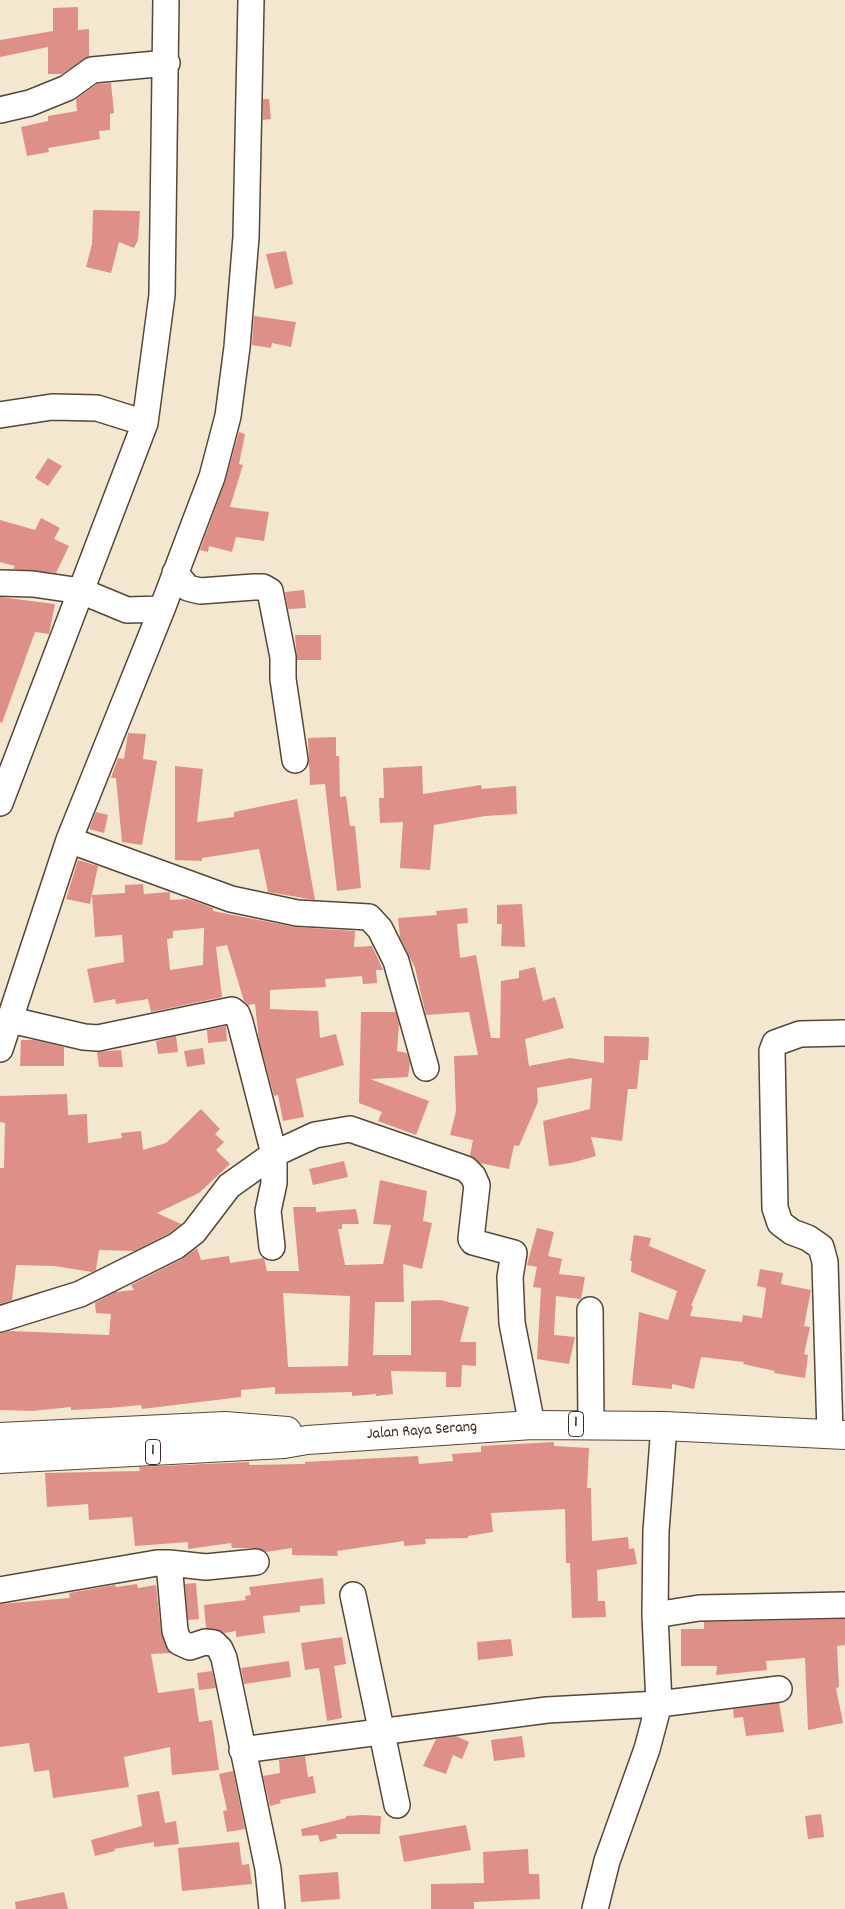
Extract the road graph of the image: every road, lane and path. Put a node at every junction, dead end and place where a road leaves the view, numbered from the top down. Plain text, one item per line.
1 (166, 0) edge
2 (251, 0) edge
3 (167, 63) junction
4 (0, 110) edge
5 (0, 415) edge
6 (145, 423) junction
7 (174, 573) junction
8 (0, 583) edge
9 (86, 594) junction
10 (162, 609) junction
11 (10, 745) edge
12 (296, 760) dead end
13 (0, 803) edge
14 (69, 840) junction
15 (11, 1020) junction
16 (845, 1033) edge
17 (0, 1049) edge
18 (426, 1068) dead end
19 (274, 1154) junction
20 (272, 1247) dead end
21 (590, 1310) dead end
22 (0, 1319) edge
23 (836, 1365) edge
24 (532, 1424) junction
25 (591, 1424) junction
26 (664, 1426) junction
27 (837, 1434) edge
28 (0, 1437) edge
29 (306, 1440) junction
30 (0, 1459) edge
31 (256, 1562) dead end
32 (169, 1563) junction
33 (0, 1590) edge
34 (353, 1595) dead end
35 (845, 1605) edge
36 (655, 1615) junction
37 (780, 1689) dead end
38 (659, 1704) junction
39 (382, 1731) junction
40 (242, 1750) junction
41 (397, 1804) dead end
42 (272, 1909) edge
43 (595, 1909) edge

1 - 3 street
2 - 7 street
3 - 4 street
3 - 6 street
5 - 6 street
6 - 9 street
7 - 10 street
7 - 12 street
8 - 9 street
9 - 10 street
9 - 11 street
10 - 14 street
11 - 13 street
14 - 15 street
14 - 18 street
15 - 17 street
15 - 19 street
16 - 23 street
19 - 20 street
19 - 22 street
19 - 24 street
21 - 25 street
23 - 27 street
24 - 25 highway, Jalan Raya Serang / 1
24 - 29 highway, Jalan Raya Serang / 1
25 - 26 highway, Jalan Raya Serang / 1
26 - 27 highway, Jalan Raya Serang / 1
26 - 36 street
28 - 29 highway
29 - 30 highway, Jalan Raya Serang / 1
31 - 32 street
32 - 33 street
32 - 40 street
34 - 39 street
35 - 36 street
36 - 38 street
37 - 38 street
38 - 39 street
38 - 43 street
39 - 40 street
39 - 41 street
40 - 42 street

